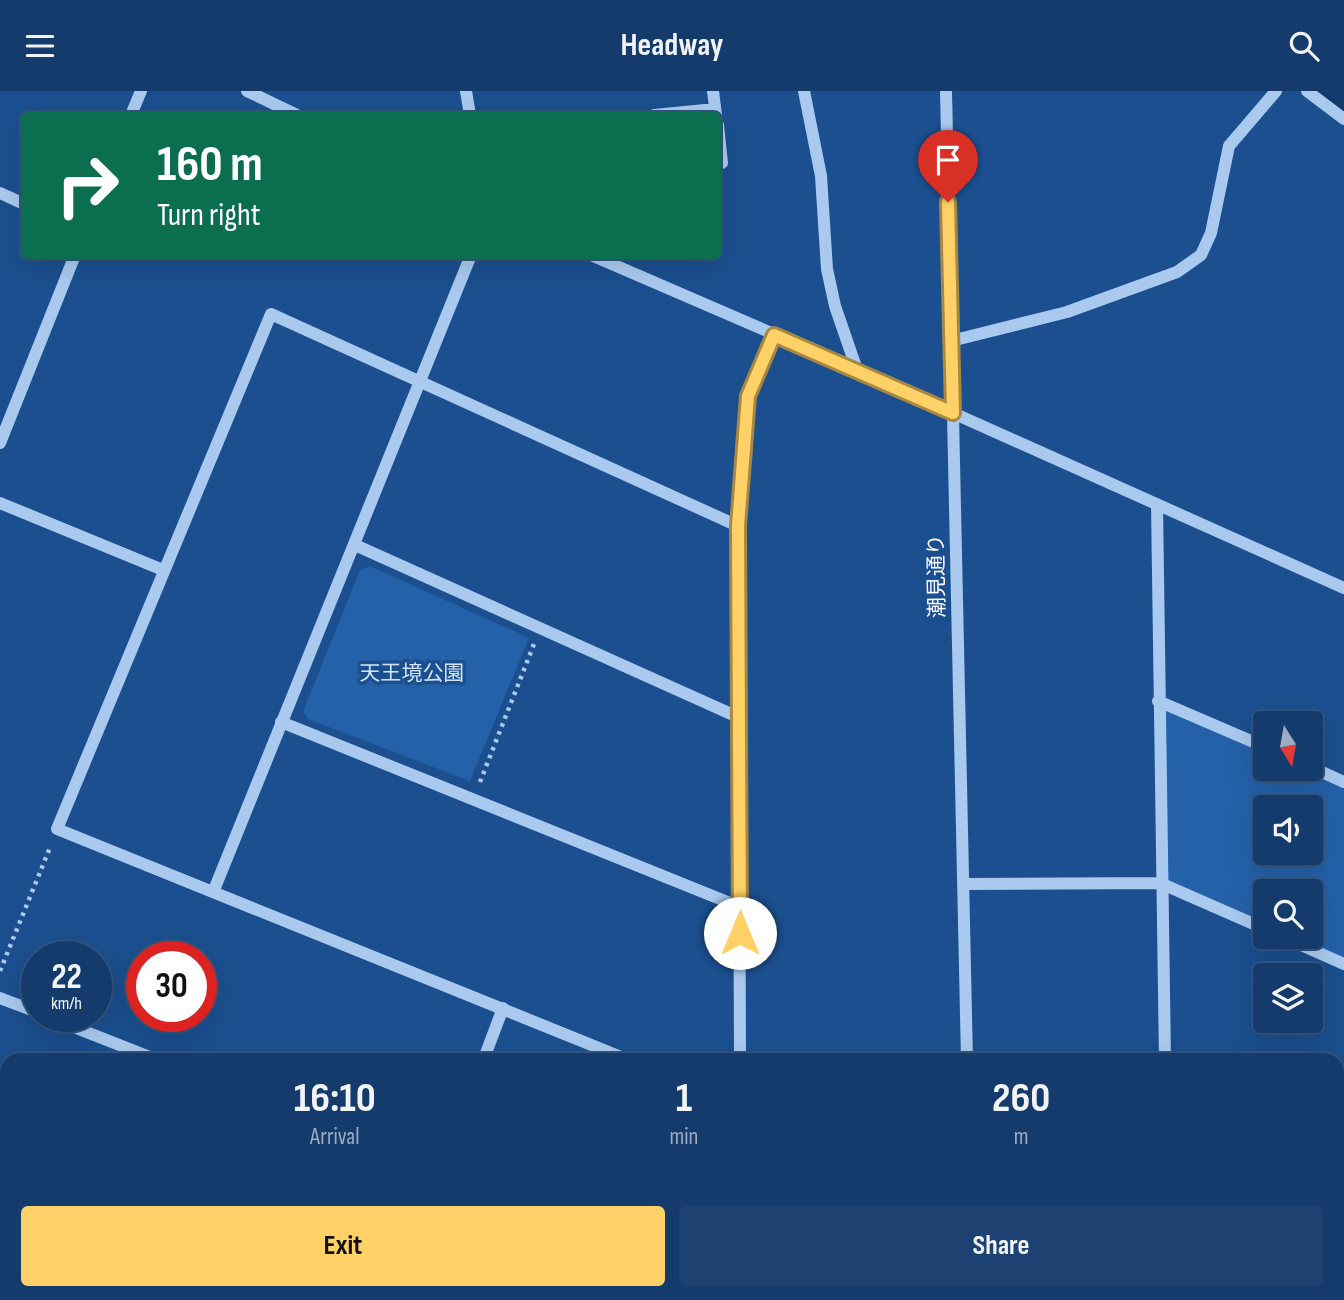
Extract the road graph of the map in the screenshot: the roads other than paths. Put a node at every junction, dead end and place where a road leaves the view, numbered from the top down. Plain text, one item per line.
1 (141, 91) edge
2 (247, 91) edge
3 (466, 91) edge
4 (713, 91) edge
5 (804, 91) edge
6 (946, 91) edge
7 (1276, 91) edge
8 (1307, 91) edge
9 (132, 112) edge
10 (291, 112) edge
11 (470, 112) edge
12 (716, 112) edge
13 (1344, 119) edge
14 (721, 154) edge
15 (722, 163) dead end
16 (0, 193) edge
17 (21, 203) edge
18 (73, 259) edge
19 (469, 259) edge
20 (607, 259) edge
21 (774, 335) junction
22 (951, 341) junction
23 (857, 370) junction
24 (421, 383) junction
25 (953, 413) junction
26 (0, 443) edge
27 (0, 503) edge
28 (1157, 504) junction
29 (738, 526) junction
30 (355, 545) junction
31 (163, 571) junction
32 (1344, 588) edge
33 (1158, 701) junction
34 (740, 718) junction
35 (281, 722) junction
36 (1253, 742) edge
37 (1323, 772) edge
38 (1344, 782) edge
39 (1160, 883) junction
40 (965, 884) junction
41 (214, 890) junction
42 (740, 907) junction
43 (1253, 924) edge
44 (1310, 949) edge
45 (1344, 964) edge
46 (0, 998) edge
47 (21, 1006) edge
48 (503, 1008) junction
49 (86, 1032) edge
50 (140, 1053) edge
51 (485, 1053) edge
52 (612, 1053) edge
53 (740, 1053) edge
54 (967, 1053) edge
55 (1165, 1053) edge

1 - 9 street
2 - 10 street
3 - 11 street
4 - 12 street
5 - 23 street
6 - 22 street, 潮見通り
7 - 22 street
8 - 13 street
14 - 15 street
16 - 17 street
18 - 26 street
19 - 24 street
20 - 21 street
21 - 23 street
21 - 29 street
22 - 25 street, 潮見通り
23 - 25 street
24 - 29 street
24 - 30 street
24 - 31 street
25 - 28 street
25 - 40 street, 潮見通り
27 - 31 street
28 - 32 street
28 - 33 street
29 - 34 street
30 - 34 street
30 - 35 street
31 - 41 street
33 - 36 street
33 - 39 street
34 - 42 street
35 - 41 street
35 - 42 street
37 - 38 street
39 - 40 street
39 - 43 street
39 - 55 street
40 - 54 street, 潮見通り
41 - 48 street
42 - 53 street
44 - 45 street
46 - 47 street
48 - 51 street
48 - 52 street
49 - 50 street

